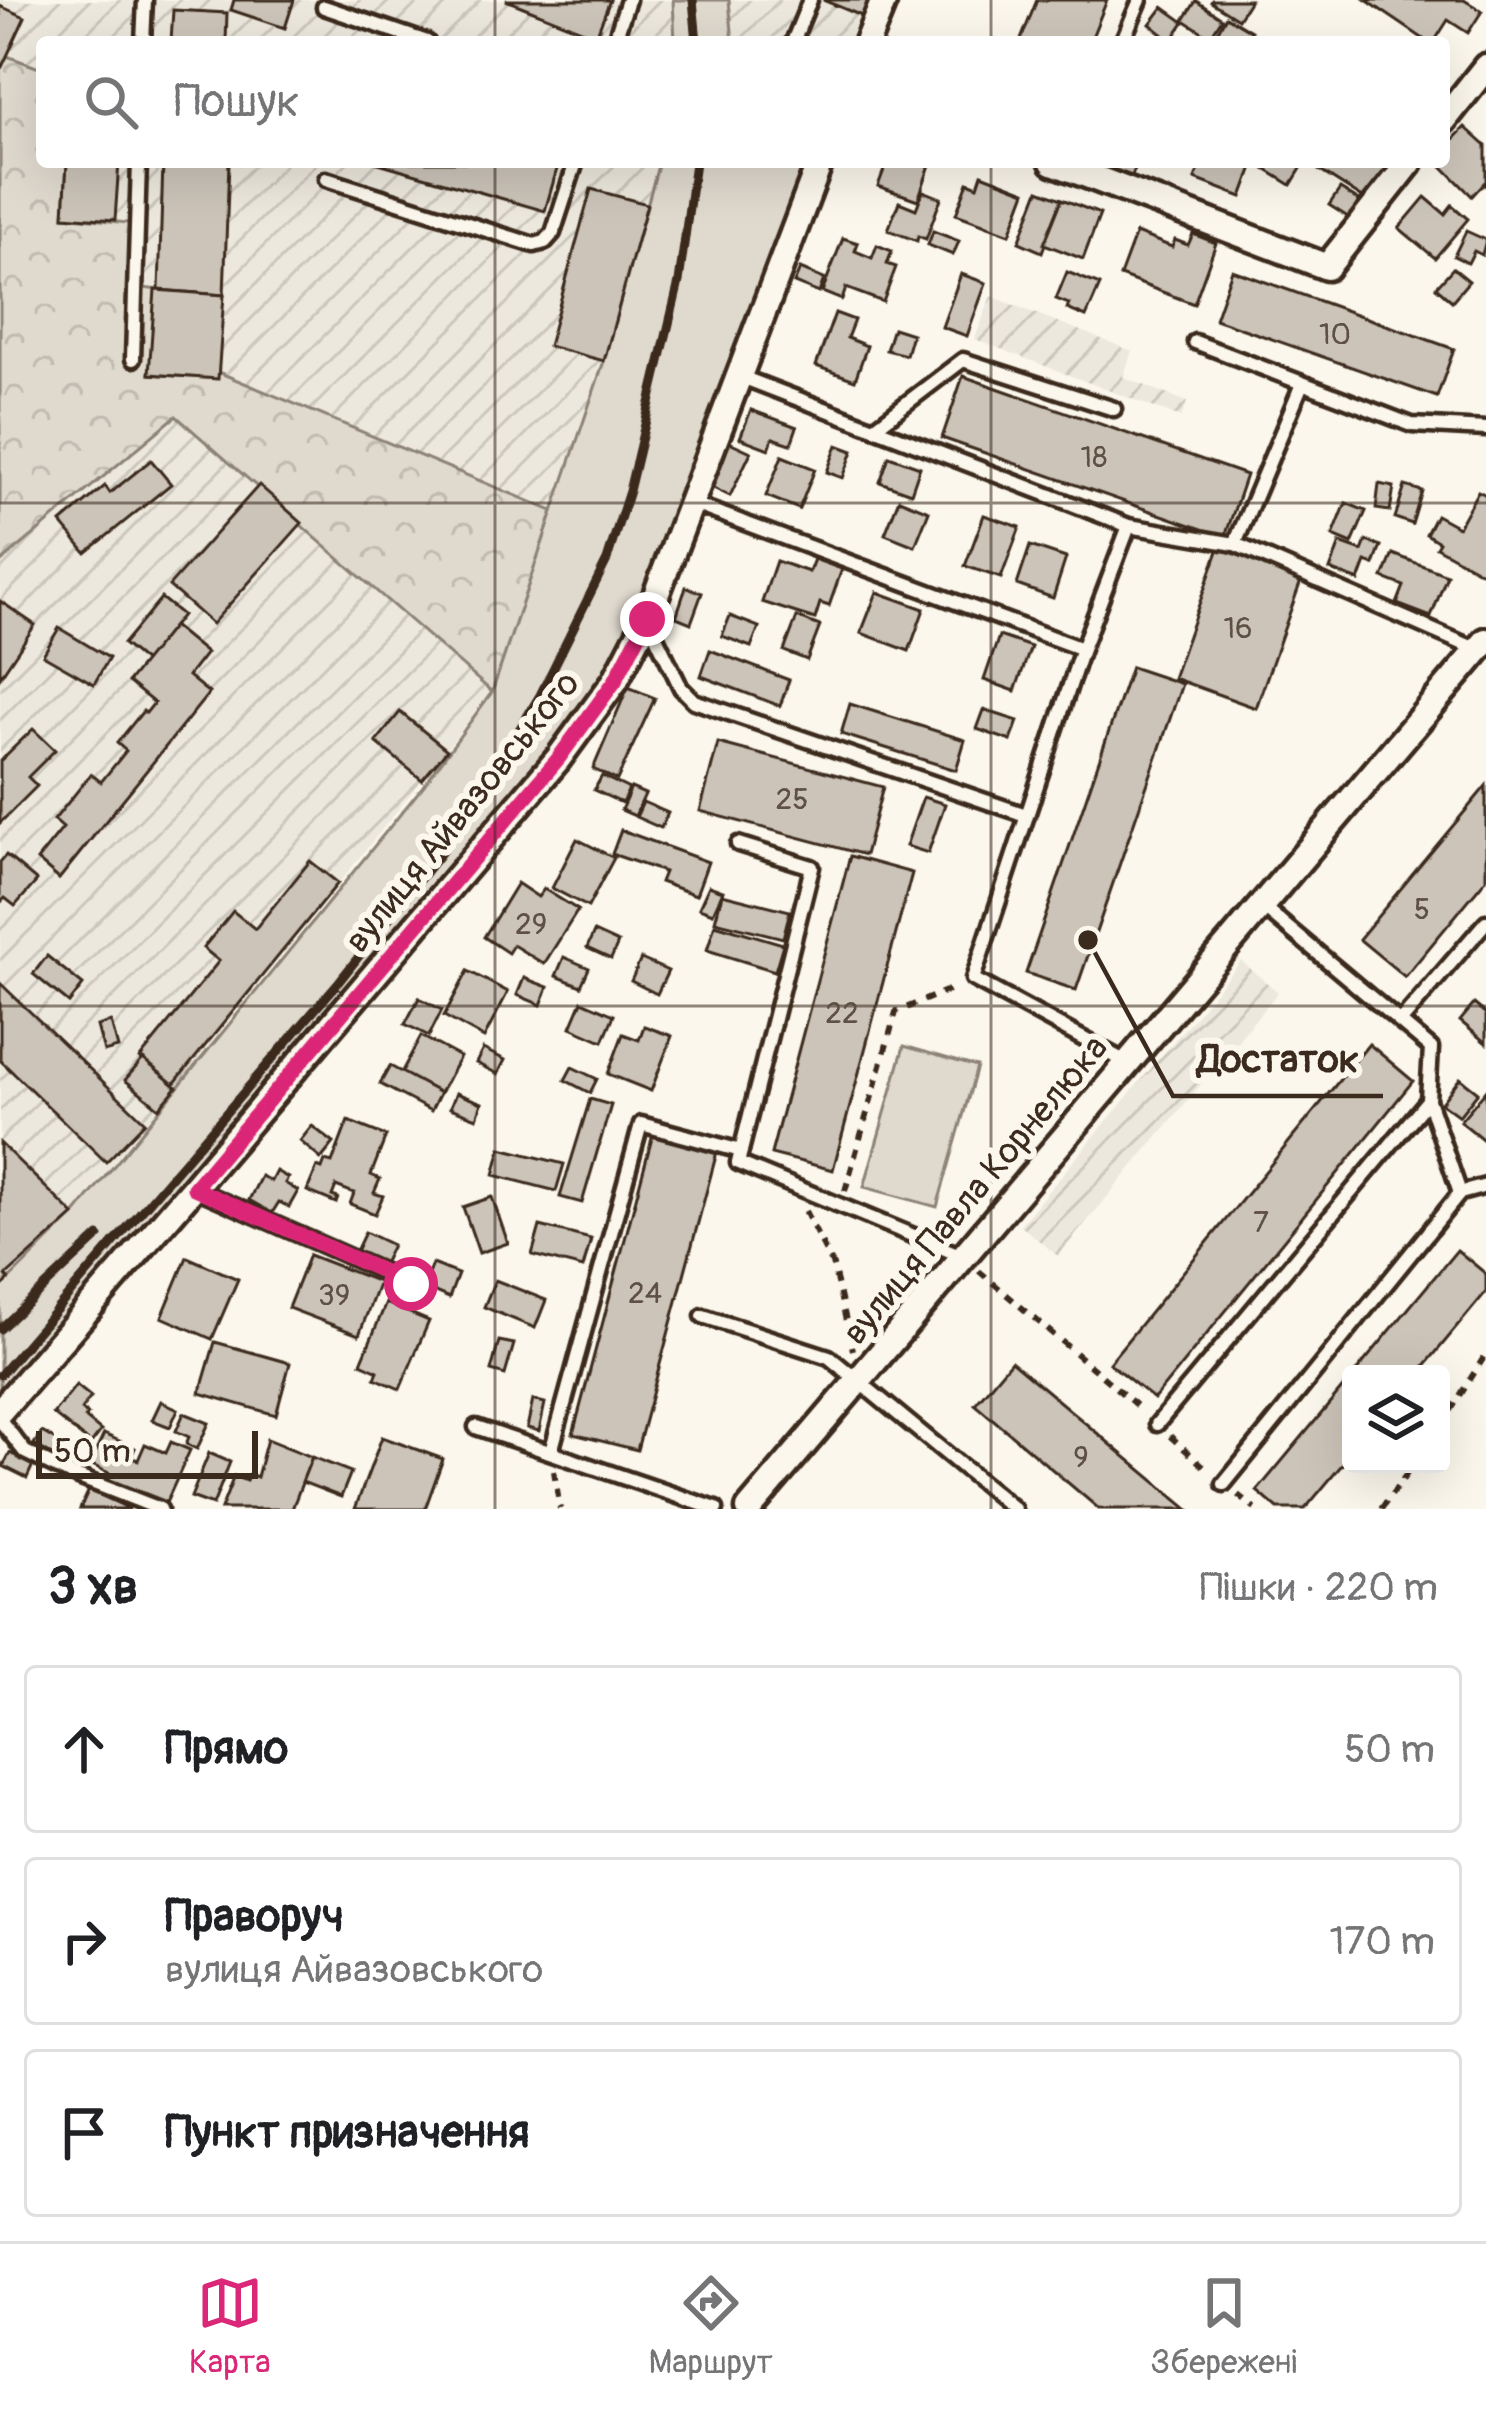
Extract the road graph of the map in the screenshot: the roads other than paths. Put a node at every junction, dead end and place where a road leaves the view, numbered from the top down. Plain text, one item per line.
1 (145, 0) edge
2 (628, 0) edge
3 (810, 0) edge
4 (884, 0) edge
5 (1140, 0) edge
6 (324, 7) dead end
7 (143, 36) edge
8 (409, 36) edge
9 (616, 36) edge
10 (795, 36) edge
11 (869, 36) edge
12 (1125, 36) edge
13 (1486, 67) edge
14 (1450, 112) edge
15 (140, 168) edge
16 (574, 168) edge
17 (818, 168) edge
18 (1074, 168) edge
19 (1406, 168) edge
20 (326, 179) dead end
21 (1195, 342) dead end
22 (133, 359) dead end
23 (739, 376) junction
24 (1302, 384) junction
25 (1114, 409) dead end
26 (874, 428) junction
27 (1486, 429) edge
28 (691, 503) junction
29 (1129, 526) junction
30 (1235, 544) junction
31 (647, 619) junction
32 (1482, 646) edge
33 (1082, 649) junction
34 (1026, 815) junction
35 (738, 844) dead end
36 (1261, 905) junction
37 (1486, 922) edge
38 (1400, 1022) junction
39 (1127, 1063) junction
40 (1428, 1100) junction
41 (741, 1151) junction
42 (1486, 1186) edge
43 (194, 1188) junction
44 (1460, 1192) junction
45 (963, 1257) junction
46 (411, 1284) dead end
47 (703, 1316) dead end
48 (860, 1380) junction
49 (0, 1416) edge
50 (1157, 1424) road end
51 (476, 1427) dead end
52 (551, 1452) junction
53 (1224, 1484) road end
54 (160, 1509) edge
55 (716, 1509) edge
56 (749, 1509) edge
57 (1014, 1509) edge

1 - 7 lane
2 - 9 lane
3 - 10 lane
4 - 11 street
5 - 12 lane
6 - 8 lane
13 - 14 street
15 - 22 lane
16 - 20 lane
17 - 23 street, вулиця Айвазовського
18 - 19 street
21 - 24 lane
23 - 26 lane
23 - 28 street, вулиця Айвазовського
24 - 27 lane
24 - 30 lane
25 - 26 lane
26 - 29 lane
28 - 31 street, вулиця Айвазовського
28 - 33 lane
29 - 30 lane
29 - 33 lane
30 - 32 lane
31 - 34 lane
31 - 43 street, вулиця Айвазовського
32 - 36 street, вулиця Павла Корнелюка
33 - 34 lane
34 - 39 lane
35 - 41 lane
36 - 38 lane
36 - 39 street, вулиця Павла Корнелюка
37 - 38 lane
38 - 40 lane
39 - 45 street, вулиця Павла Корнелюка
40 - 44 lane
40 - 50 lane
41 - 45 lane
41 - 52 lane
42 - 44 lane
43 - 46 lane
43 - 49 street, вулиця Айвазовського
44 - 53 lane
45 - 48 street, вулиця Павла Корнелюка
47 - 48 lane
48 - 56 street, вулиця Павла Корнелюка
48 - 57 lane
49 - 54 lane
51 - 52 lane
52 - 55 lane

